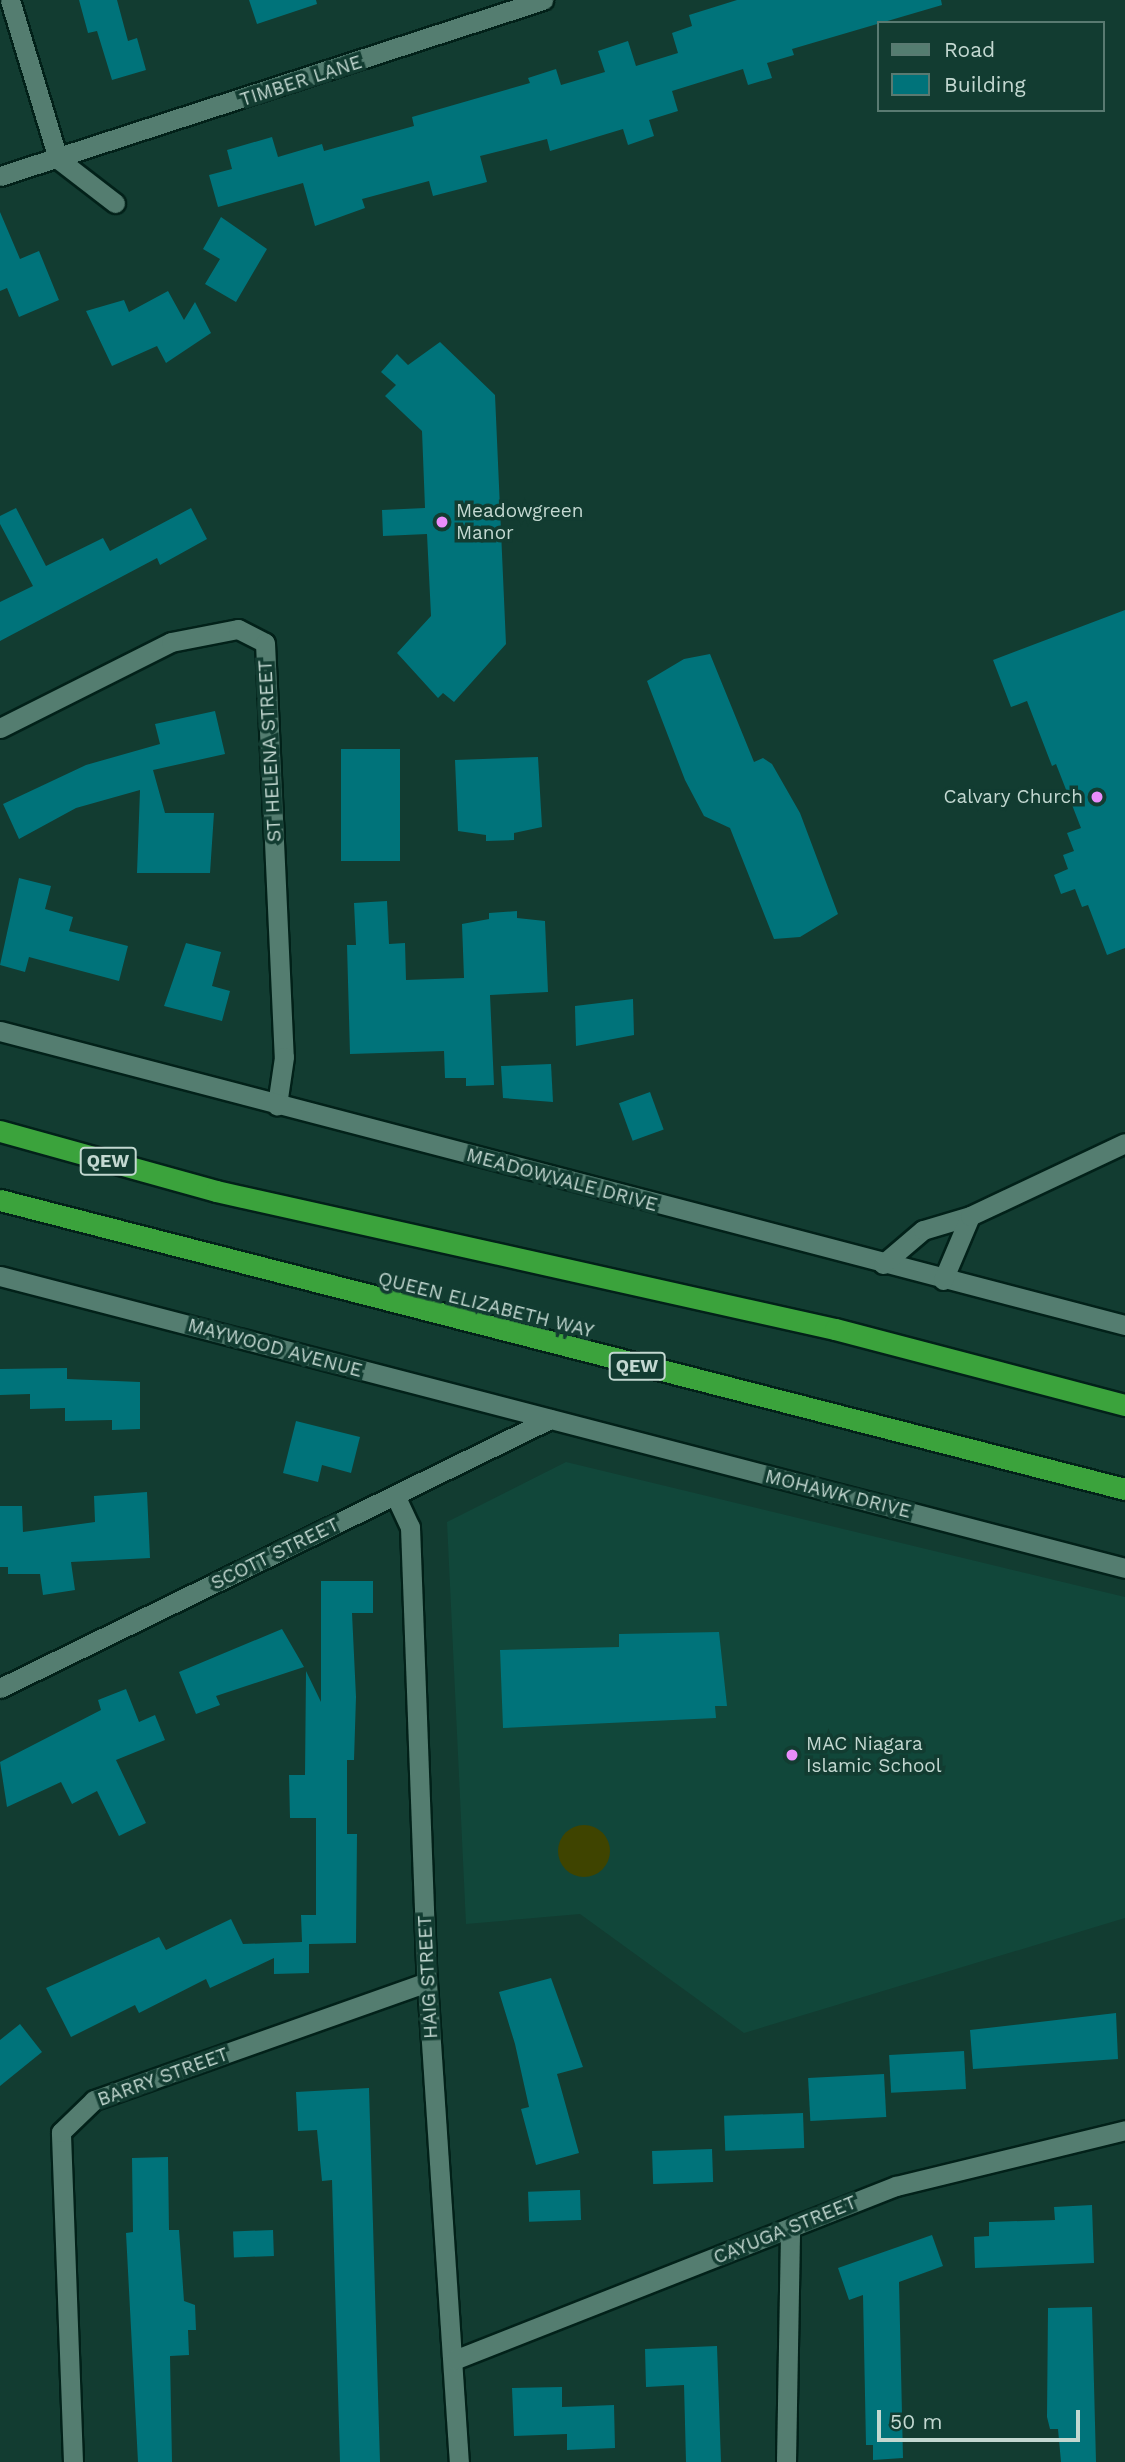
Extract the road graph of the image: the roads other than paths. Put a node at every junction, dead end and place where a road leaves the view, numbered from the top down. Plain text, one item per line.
1 (10, 0) edge
2 (543, 0) edge
3 (58, 159) junction
4 (0, 176) edge
5 (115, 203) dead end
6 (0, 728) edge
7 (0, 1031) edge
8 (277, 1105) junction
9 (0, 1131) edge
10 (1125, 1143) edge
11 (0, 1202) edge
12 (970, 1216) junction
13 (883, 1264) junction
14 (0, 1276) edge
15 (943, 1280) junction
16 (1125, 1325) edge
17 (1125, 1405) edge
18 (550, 1419) junction
19 (1125, 1489) edge
20 (395, 1495) junction
21 (1125, 1568) edge
22 (0, 1688) edge
23 (426, 1982) junction
24 (1125, 2130) edge
25 (790, 2228) junction
26 (454, 2360) junction
27 (73, 2462) edge
28 (458, 2462) edge
29 (786, 2462) edge

1 - 3 street
2 - 3 street, TIMBER LANE
3 - 4 street, TIMBER LANE
3 - 5 street
6 - 8 street, ST HELENA STREET
7 - 8 street, MEADOWVALE DRIVE
8 - 13 street, MEADOWVALE DRIVE
9 - 17 highway, QEW
10 - 12 street
11 - 19 highway, QUEEN ELIZABETH WAY / QEW
12 - 13 street
12 - 15 street
13 - 15 street, MEADOWVALE DRIVE
14 - 18 street, MAYWOOD AVENUE
15 - 16 street, MEADOWVALE DRIVE
18 - 20 street, SCOTT STREET
18 - 21 street, MOHAWK DRIVE
20 - 22 street, SCOTT STREET
20 - 23 street, HAIG STREET
23 - 26 street, HAIG STREET
23 - 27 street, BARRY STREET
24 - 25 street, CAYUGA STREET
25 - 26 street, CAYUGA STREET
25 - 29 street
26 - 28 street, HAIG STREET

